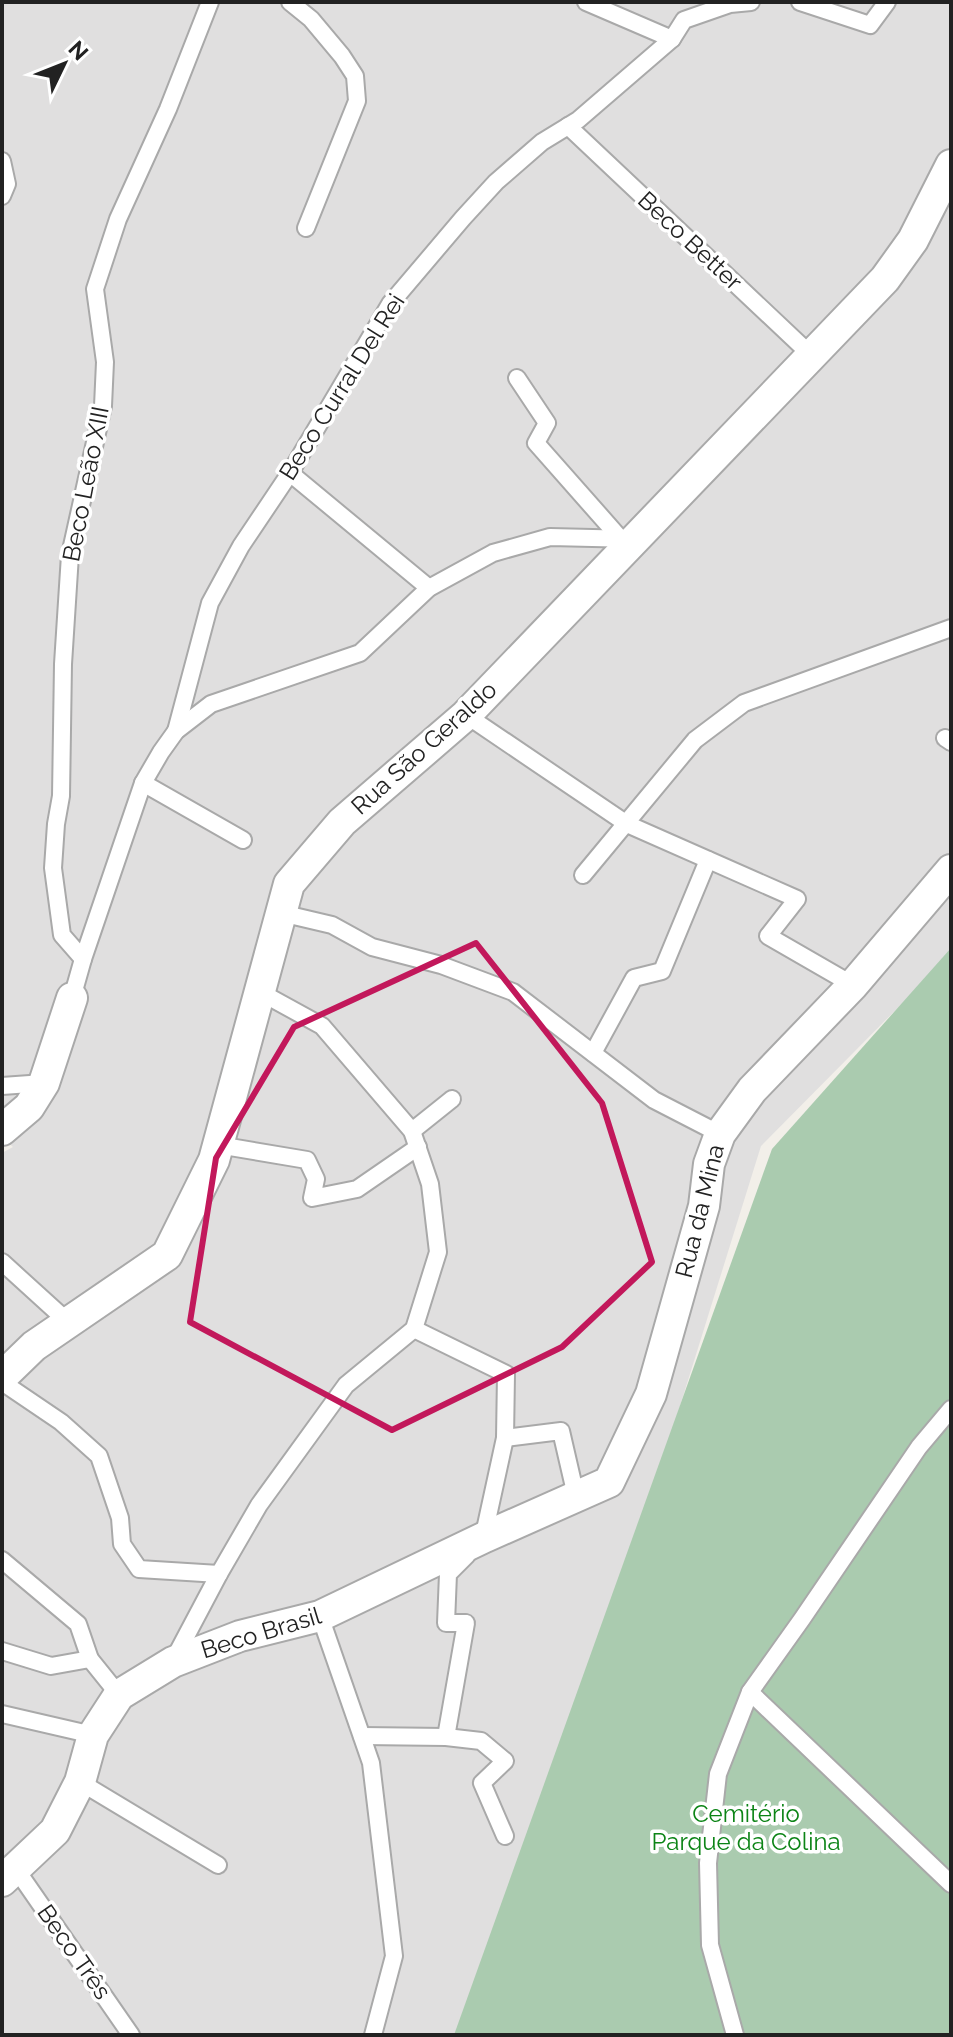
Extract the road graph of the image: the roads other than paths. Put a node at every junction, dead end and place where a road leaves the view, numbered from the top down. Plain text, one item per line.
1 (210, 2) edge
2 (290, 2) edge
3 (586, 2) edge
4 (751, 2) edge
5 (800, 2) edge
6 (887, 2) edge
7 (672, 39) junction
8 (568, 126) junction
9 (2, 161) edge
10 (951, 165) edge
11 (2, 196) edge
12 (306, 228) dead end
13 (812, 356) junction
14 (517, 378) dead end
15 (290, 473) junction
16 (627, 538) junction
17 (429, 588) junction
18 (951, 628) edge
19 (466, 715) junction
20 (176, 731) junction
21 (143, 783) junction
22 (627, 824) junction
23 (243, 840) dead end
24 (708, 860) junction
25 (951, 870) edge
26 (583, 875) dead end
27 (281, 913) junction
28 (83, 959) junction
29 (853, 985) junction
30 (260, 992) junction
31 (72, 998) joint
32 (593, 1053) junction
33 (44, 1083) junction
34 (2, 1086) edge
35 (452, 1099) dead end
36 (2, 1130) edge
37 (412, 1131) junction
38 (720, 1134) junction
39 (218, 1145) junction
40 (418, 1147) junction
41 (2, 1262) edge
42 (68, 1322) junction
43 (414, 1329) junction
44 (2, 1380) edge
45 (951, 1409) edge
46 (505, 1438) junction
47 (609, 1482) joint
48 (576, 1496) junction
49 (485, 1537) junction
50 (2, 1560) edge
51 (219, 1574) junction
52 (320, 1616) junction
53 (2, 1651) edge
54 (90, 1659) junction
55 (173, 1662) junction
56 (750, 1692) junction
57 (119, 1695) junction
58 (2, 1714) edge
59 (93, 1735) junction
60 (362, 1736) junction
61 (446, 1737) junction
62 (80, 1782) junction
63 (505, 1836) dead end
64 (218, 1865) dead end
65 (9, 1875) edge
66 (951, 1884) edge
67 (131, 2035) edge
68 (373, 2035) edge
69 (735, 2035) edge

1 - 28 lane, Beco Leão XIII
2 - 12 lane
3 - 7 lane
4 - 7 lane, Beco Curral Del Rei
5 - 6 lane
7 - 8 lane, Beco Curral Del Rei
8 - 13 lane, Beco Better
8 - 15 lane, Beco Curral Del Rei
9 - 11 lane
10 - 13 street, Rua São Geraldo
13 - 16 street, Rua São Geraldo
14 - 16 lane
15 - 17 lane
15 - 20 lane, Beco Curral Del Rei
16 - 17 lane
16 - 19 street, Rua São Geraldo
17 - 20 lane
18 - 22 lane
19 - 22 lane
19 - 27 street, Rua São Geraldo
20 - 21 lane
21 - 23 lane
21 - 28 lane
22 - 24 lane
22 - 26 lane
24 - 29 lane
24 - 32 lane
25 - 29 street, Rua da Mina
27 - 30 street, Rua São Geraldo
27 - 32 lane
28 - 31 lane
29 - 38 street, Rua da Mina
30 - 37 lane
30 - 39 street, Rua São Geraldo
31 - 33 street
32 - 38 lane
33 - 34 lane
33 - 36 street
35 - 37 lane
37 - 40 lane
38 - 47 street, Rua da Mina
39 - 40 lane
39 - 42 street, Rua São Geraldo
40 - 43 lane
41 - 42 lane
42 - 44 street, Rua São Geraldo
43 - 46 lane
43 - 51 lane
44 - 51 lane
45 - 56 lane
46 - 48 lane
46 - 49 lane
47 - 48 street, Beco Brasil
48 - 49 street, Beco Brasil
49 - 52 street, Beco Brasil
49 - 61 lane
50 - 54 lane
51 - 55 lane
52 - 55 street, Beco Brasil
52 - 60 lane
53 - 54 lane
54 - 57 lane
55 - 57 street, Beco Brasil
56 - 66 lane
56 - 69 lane
57 - 59 street, Beco Brasil
58 - 59 lane
59 - 62 street, Beco Brasil
60 - 61 lane
60 - 68 lane
61 - 63 lane
62 - 64 lane
62 - 65 street, Beco Brasil
65 - 67 lane, Beco Três

